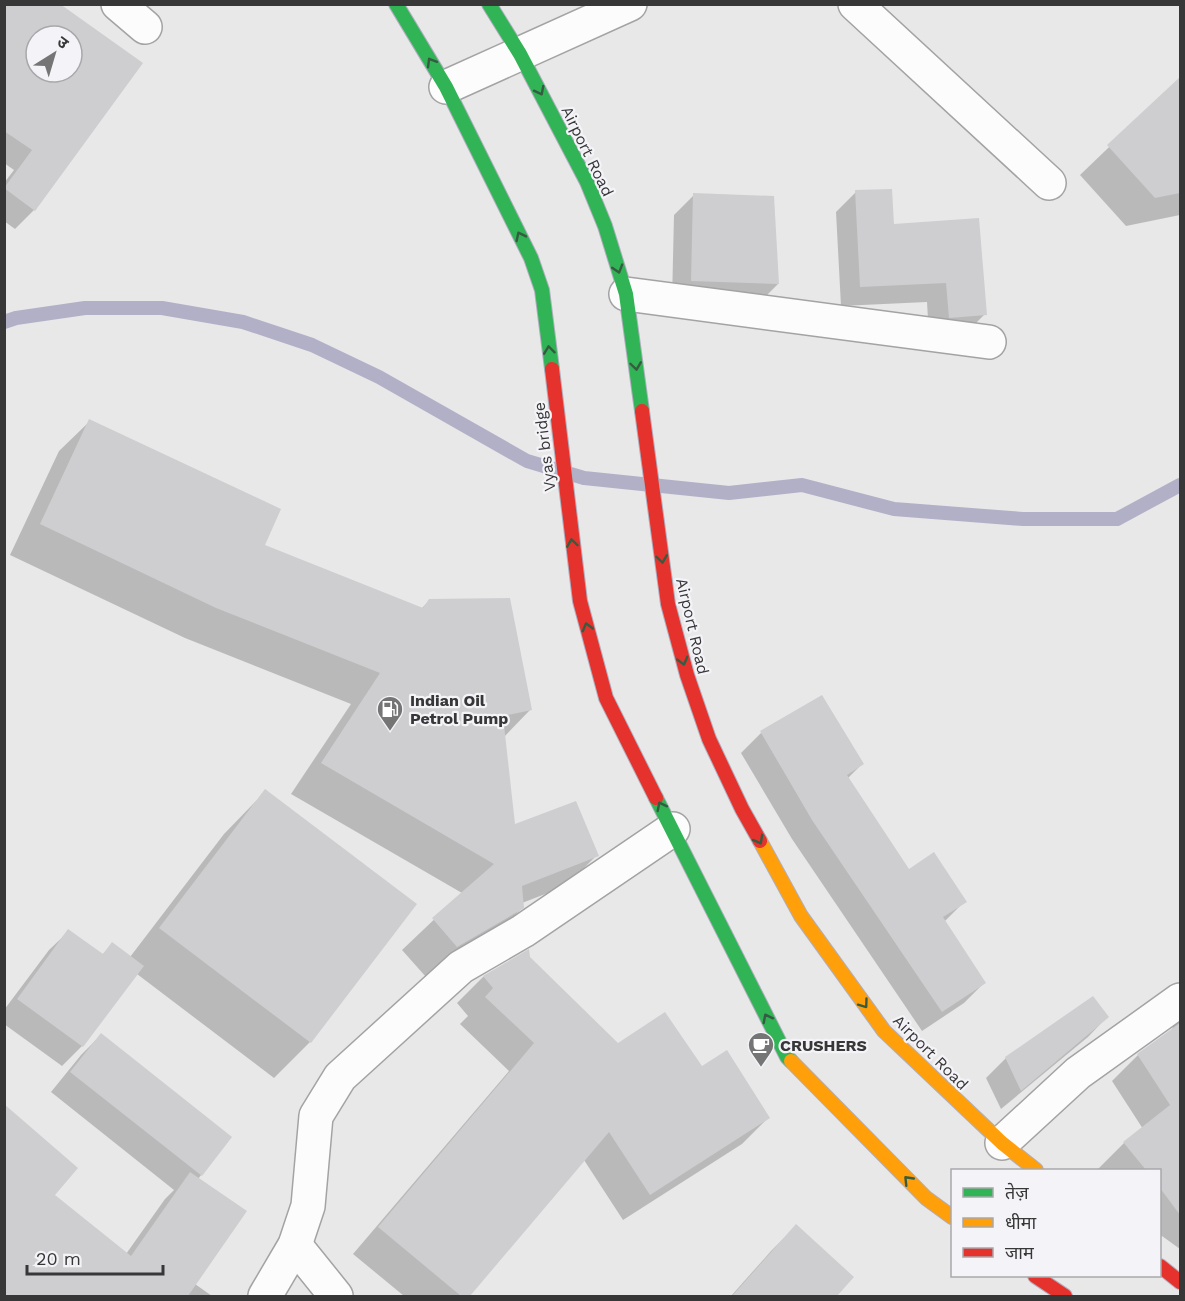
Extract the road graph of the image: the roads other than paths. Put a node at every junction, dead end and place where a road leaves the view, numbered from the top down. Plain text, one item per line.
1 (118, 4) edge
2 (396, 4) edge
3 (489, 4) edge
4 (630, 4) edge
5 (855, 4) edge
6 (145, 27) dead end
7 (520, 54) junction
8 (446, 87) junction
9 (1049, 183) dead end
10 (627, 301) junction
11 (989, 342) dead end
12 (673, 829) junction
13 (1180, 1000) edge
14 (1002, 1143) junction
15 (1035, 1169) edge
16 (951, 1216) edge
17 (296, 1245) junction
18 (1161, 1267) edge
19 (1038, 1277) edge
20 (1180, 1282) edge
21 (265, 1296) edge
22 (336, 1296) edge
23 (1065, 1296) edge

1 - 6 street
8 -> 2 main road
3 - 7 main road, Airport Road
4 - 7 street
5 - 9 street
7 - 8 street
7 -> 10 main road, Airport Road
12 -> 8 main road, Vyas bridge
10 - 11 street
10 -> 14 main road, Airport Road
16 -> 12 main road, Vyas bridge
12 - 17 street
13 - 14 street
14 - 15 main road, Airport Road
17 - 21 street
17 - 22 street
18 - 20 main road
19 - 23 main road

